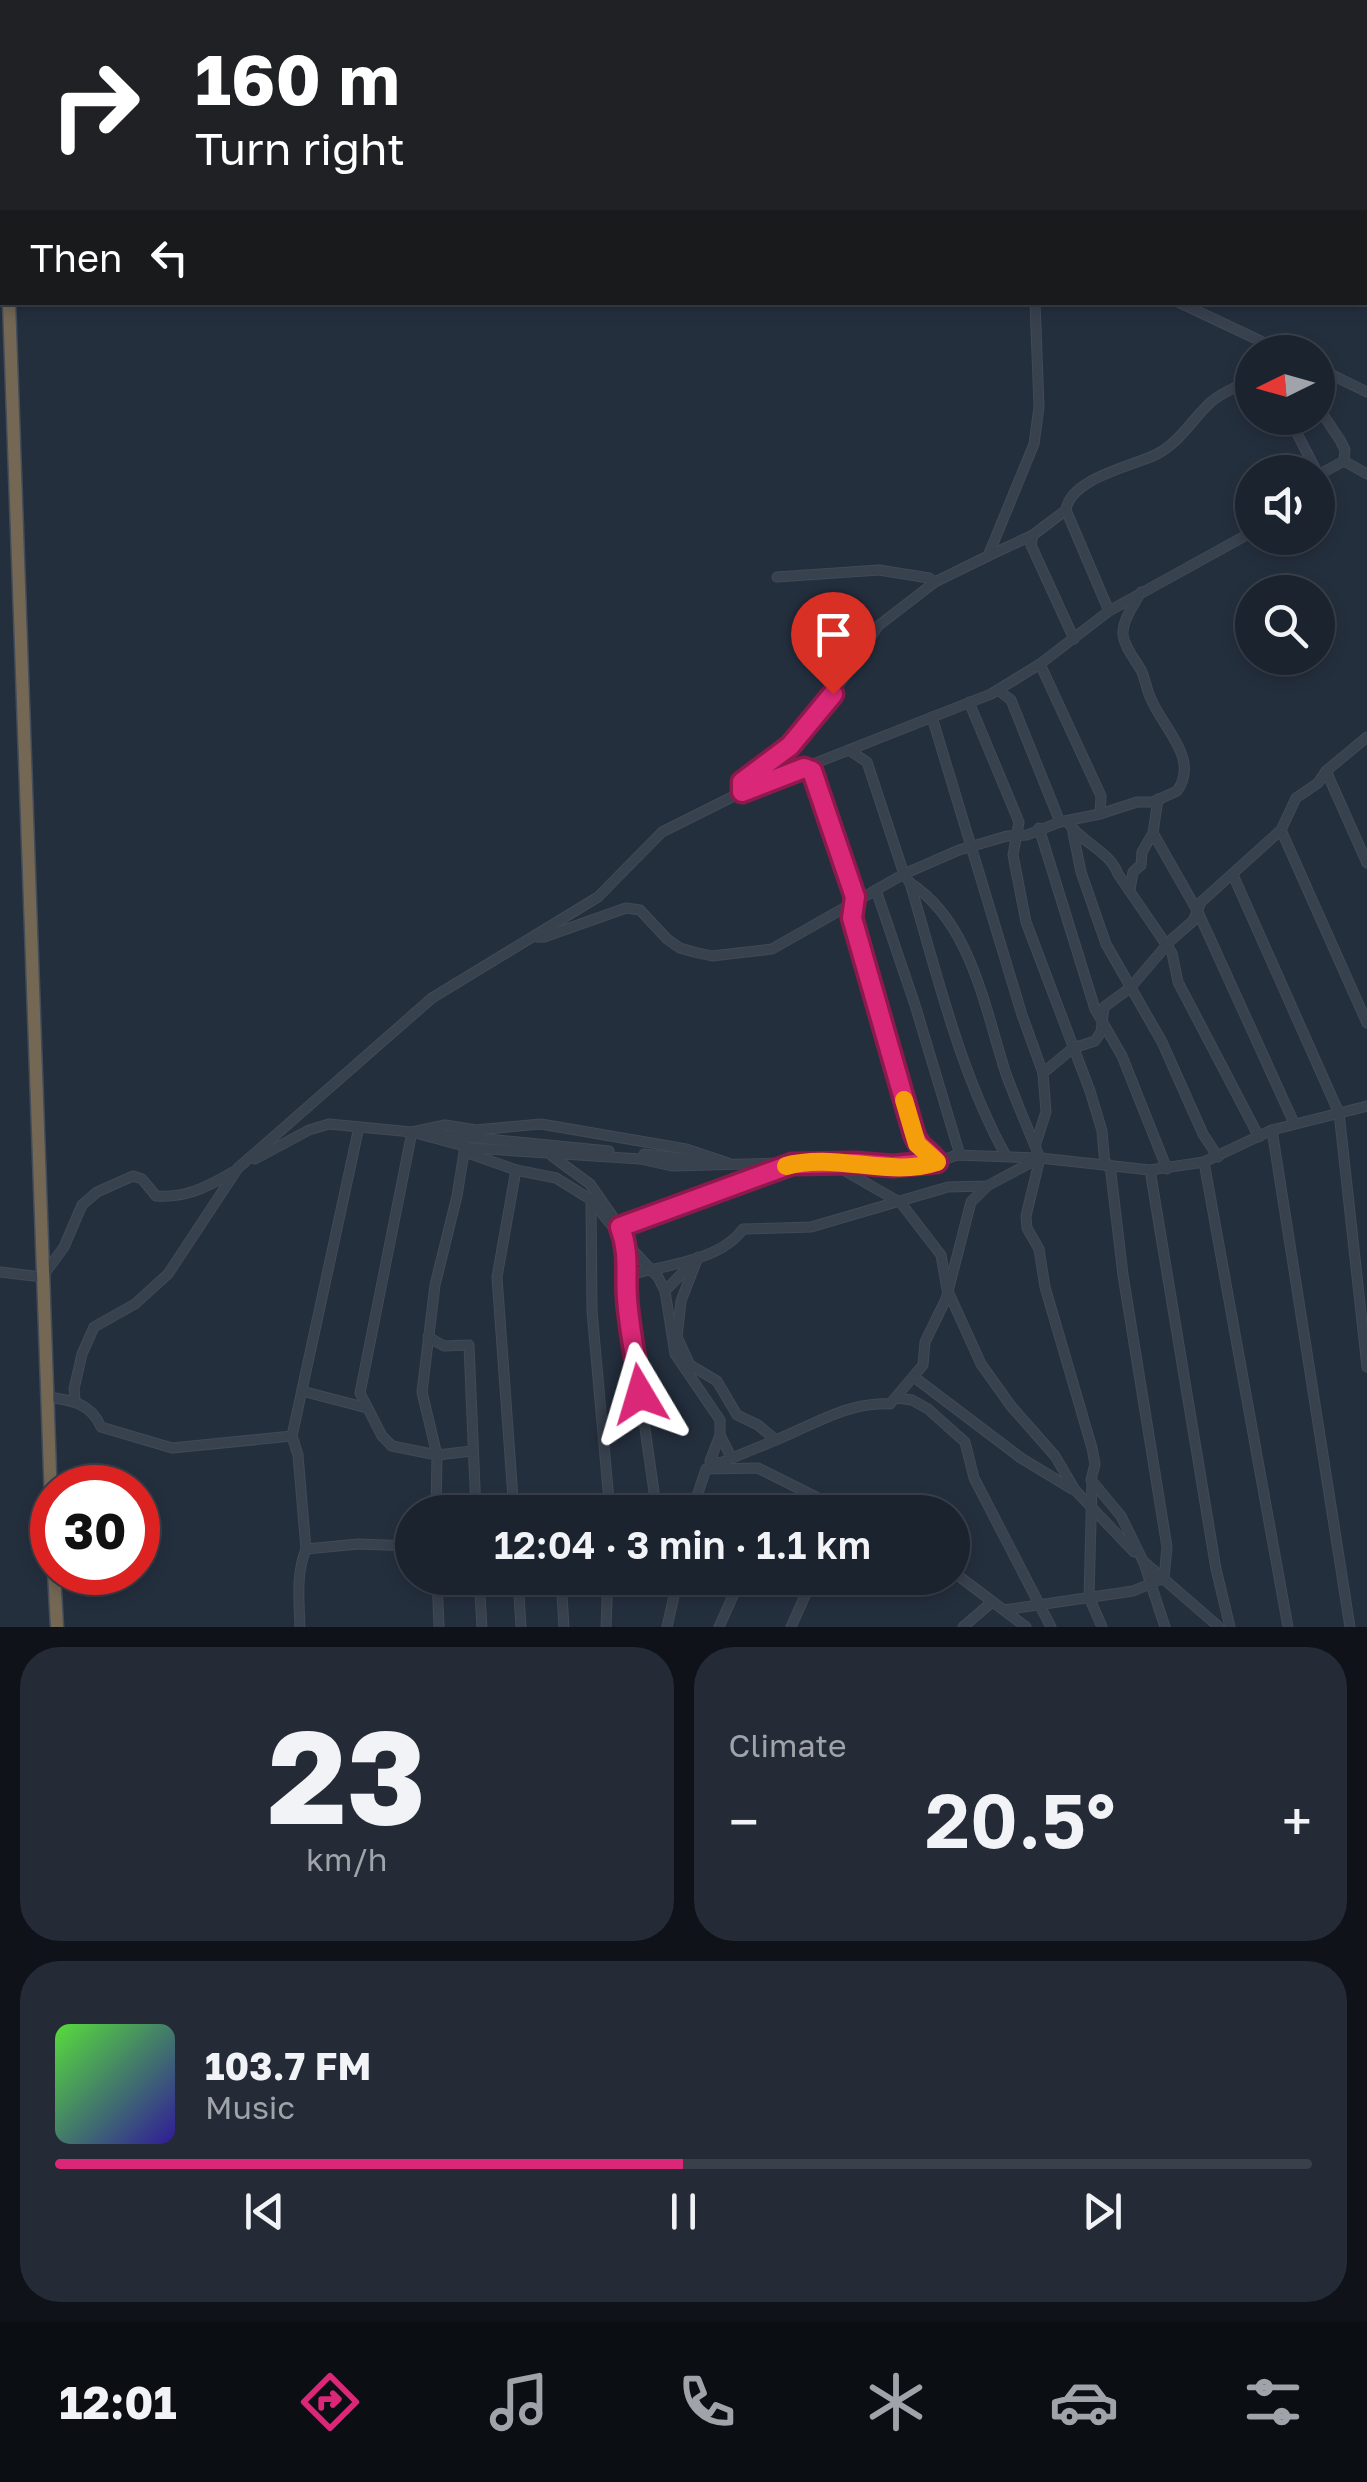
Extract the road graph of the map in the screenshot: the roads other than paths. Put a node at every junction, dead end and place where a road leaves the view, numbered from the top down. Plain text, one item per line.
1 (8, 305) edge
2 (1036, 305) edge
3 (1184, 305) edge
4 (1248, 335) edge
5 (1335, 376) edge
6 (1235, 388) edge
7 (1367, 392) edge
8 (1335, 433) edge
9 (1344, 461) junction
10 (1335, 465) edge
11 (1366, 475) edge
12 (1066, 510) junction
13 (1033, 535) junction
14 (1235, 544) edge
15 (988, 556) junction
16 (777, 576) dead end
17 (936, 582) junction
18 (1142, 591) junction
19 (1109, 611) junction
20 (1074, 639) junction
21 (1040, 664) junction
22 (998, 690) junction
23 (970, 702) junction
24 (932, 717) junction
25 (1367, 737) edge
26 (849, 750) junction
27 (804, 768) junction
28 (1326, 771) junction
29 (742, 792) junction
30 (1158, 800) junction
31 (1100, 814) junction
32 (1066, 823) junction
33 (1039, 828) junction
34 (1282, 830) junction
35 (1153, 833) junction
36 (1016, 836) junction
37 (974, 846) junction
38 (1367, 863) edge
39 (1233, 876) junction
40 (907, 878) junction
41 (876, 890) junction
42 (1130, 890) junction
43 (854, 902) junction
44 (1198, 912) junction
45 (534, 936) junction
46 (1167, 948) junction
47 (1130, 988) junction
48 (1102, 1018) junction
49 (1367, 1022) edge
50 (1073, 1048) junction
51 (1043, 1073) junction
52 (1367, 1106) edge
53 (1339, 1113) junction
54 (1294, 1123) junction
55 (356, 1126) junction
56 (1272, 1130) junction
57 (412, 1132) junction
58 (1259, 1137) junction
59 (1035, 1146) junction
60 (465, 1149) junction
61 (547, 1153) junction
62 (960, 1155) junction
63 (1006, 1156) junction
64 (1218, 1157) junction
65 (1040, 1158) junction
66 (727, 1162) junction
67 (830, 1162) junction
68 (937, 1162) junction
69 (1204, 1162) junction
70 (792, 1164) junction
71 (1107, 1165) junction
72 (740, 1166) junction
73 (238, 1168) junction
74 (1168, 1168) junction
75 (516, 1170) junction
76 (1150, 1170) junction
77 (987, 1186) junction
78 (590, 1200) junction
79 (901, 1203) junction
80 (620, 1227) junction
81 (626, 1244) junction
82 (698, 1256) junction
83 (649, 1270) junction
84 (0, 1272) edge
85 (629, 1275) junction
86 (42, 1277) junction
87 (948, 1289) junction
88 (665, 1291) junction
89 (428, 1338) junction
90 (1367, 1367) edge
91 (914, 1378) junction
92 (302, 1391) junction
93 (47, 1396) junction
94 (896, 1398) junction
95 (75, 1400) junction
96 (368, 1408) junction
97 (720, 1435) junction
98 (292, 1436) junction
99 (776, 1440) junction
100 (472, 1451) junction
101 (437, 1455) junction
102 (730, 1457) junction
103 (50, 1465) edge
104 (1092, 1480) junction
105 (1075, 1490) junction
106 (436, 1495) edge
107 (475, 1495) edge
108 (513, 1495) edge
109 (608, 1495) edge
110 (654, 1495) edge
111 (697, 1495) edge
112 (812, 1495) edge
113 (1093, 1510) junction
114 (395, 1545) edge
115 (306, 1549) junction
116 (1143, 1561) junction
117 (1164, 1578) junction
118 (970, 1585) edge
119 (1152, 1586) junction
120 (55, 1595) edge
121 (437, 1595) edge
122 (480, 1595) edge
123 (519, 1595) edge
124 (562, 1595) edge
125 (607, 1595) edge
126 (674, 1595) edge
127 (734, 1595) edge
128 (805, 1595) edge
129 (1090, 1598) junction
130 (992, 1602) junction
131 (1040, 1605) junction
132 (1004, 1610) junction
133 (57, 1627) edge
134 (300, 1627) edge
135 (439, 1627) edge
136 (482, 1627) edge
137 (521, 1627) edge
138 (564, 1627) edge
139 (606, 1627) edge
140 (666, 1627) edge
141 (720, 1627) edge
142 (790, 1627) edge
143 (963, 1627) edge
144 (1026, 1627) edge
145 (1052, 1627) edge
146 (1102, 1627) edge
147 (1165, 1627) edge
148 (1219, 1627) edge
149 (1230, 1627) edge
150 (1288, 1627) edge
151 (1350, 1627) edge

1 - 86 highway
2 - 15 street
3 - 4 street
5 - 7 street
6 - 12 street
8 - 9 street
9 - 10 street
9 - 11 street
12 - 13 street
12 - 19 street
13 - 15 street
13 - 20 street
14 - 18 street
15 - 17 street
16 - 17 street
17 - 29 street
18 - 19 street
18 - 30 street
19 - 20 street
20 - 21 street
21 - 22 street
21 - 31 street
22 - 23 street
22 - 32 street
23 - 24 street
23 - 36 street
24 - 26 street
24 - 37 street
25 - 28 street
26 - 27 street
26 - 40 street
27 - 29 street
27 - 43 street
28 - 34 street
28 - 38 street
29 - 45 street
30 - 31 street
30 - 35 street
31 - 32 street
32 - 33 street
32 - 42 street
32 - 47 street
33 - 36 street
33 - 48 street
34 - 39 street
34 - 49 street
35 - 42 street
35 - 44 street
36 - 37 street
36 - 50 street
37 - 40 street
37 - 51 street
39 - 44 street
39 - 53 street
40 - 41 street
40 - 59 street
40 - 63 street
41 - 43 street
41 - 62 street
42 - 46 street
43 - 45 street
43 - 68 street
44 - 46 street
44 - 54 street
45 - 73 street
46 - 47 street
46 - 58 street
47 - 48 street
47 - 64 street
48 - 50 street
48 - 74 street
50 - 51 street
50 - 71 street
51 - 59 street
52 - 53 street
53 - 54 street
53 - 90 street
54 - 56 street
55 - 57 street
55 - 73 street
55 - 92 street
56 - 58 street
56 - 151 street
57 - 60 street
57 - 66 street
57 - 66 street
57 - 96 street
58 - 64 street
59 - 65 street
60 - 61 street
60 - 75 street
60 - 89 street
61 - 72 street
61 - 80 street
62 - 63 street
62 - 68 street
63 - 65 street
64 - 69 street
65 - 71 street
65 - 77 street
65 - 104 street
66 - 72 street
67 - 68 street
67 - 70 street
67 - 79 street
69 - 74 street
69 - 150 street
70 - 72 street
70 - 80 street
71 - 76 street
71 - 117 street
73 - 86 street
73 - 95 street
74 - 76 street
75 - 78 street
75 - 108 street
76 - 149 street
77 - 79 street
77 - 87 street
78 - 81 street
78 - 109 street
79 - 82 street
79 - 87 street
80 - 81 street
81 - 83 street
81 - 85 street
82 - 83 street
82 - 88 street
82 - 99 street
83 - 85 street
83 - 88 street
84 - 86 street
85 - 110 street
86 - 93 highway
87 - 91 street
87 - 105 street
88 - 97 street
89 - 100 street
89 - 101 street
91 - 94 street
91 - 105 street
92 - 96 street
92 - 98 street
93 - 95 street
93 - 103 highway
94 - 99 street
94 - 131 street
95 - 98 street
96 - 101 street
97 - 102 street
97 - 102 street
98 - 115 street
99 - 102 street
100 - 101 street
100 - 107 street
101 - 106 street
104 - 113 street
104 - 116 street
105 - 113 street
111 - 112 street
113 - 116 street
113 - 129 street
114 - 115 street
115 - 134 street
116 - 117 street
116 - 119 street
117 - 119 street
117 - 148 street
118 - 130 street
119 - 129 street
119 - 147 street
120 - 133 highway
121 - 135 street
122 - 136 street
123 - 137 street
124 - 138 street
125 - 139 street
126 - 140 street
127 - 141 street
128 - 142 street
129 - 131 street
129 - 146 street
130 - 132 street
130 - 143 street
131 - 132 street
131 - 145 street
132 - 144 street

